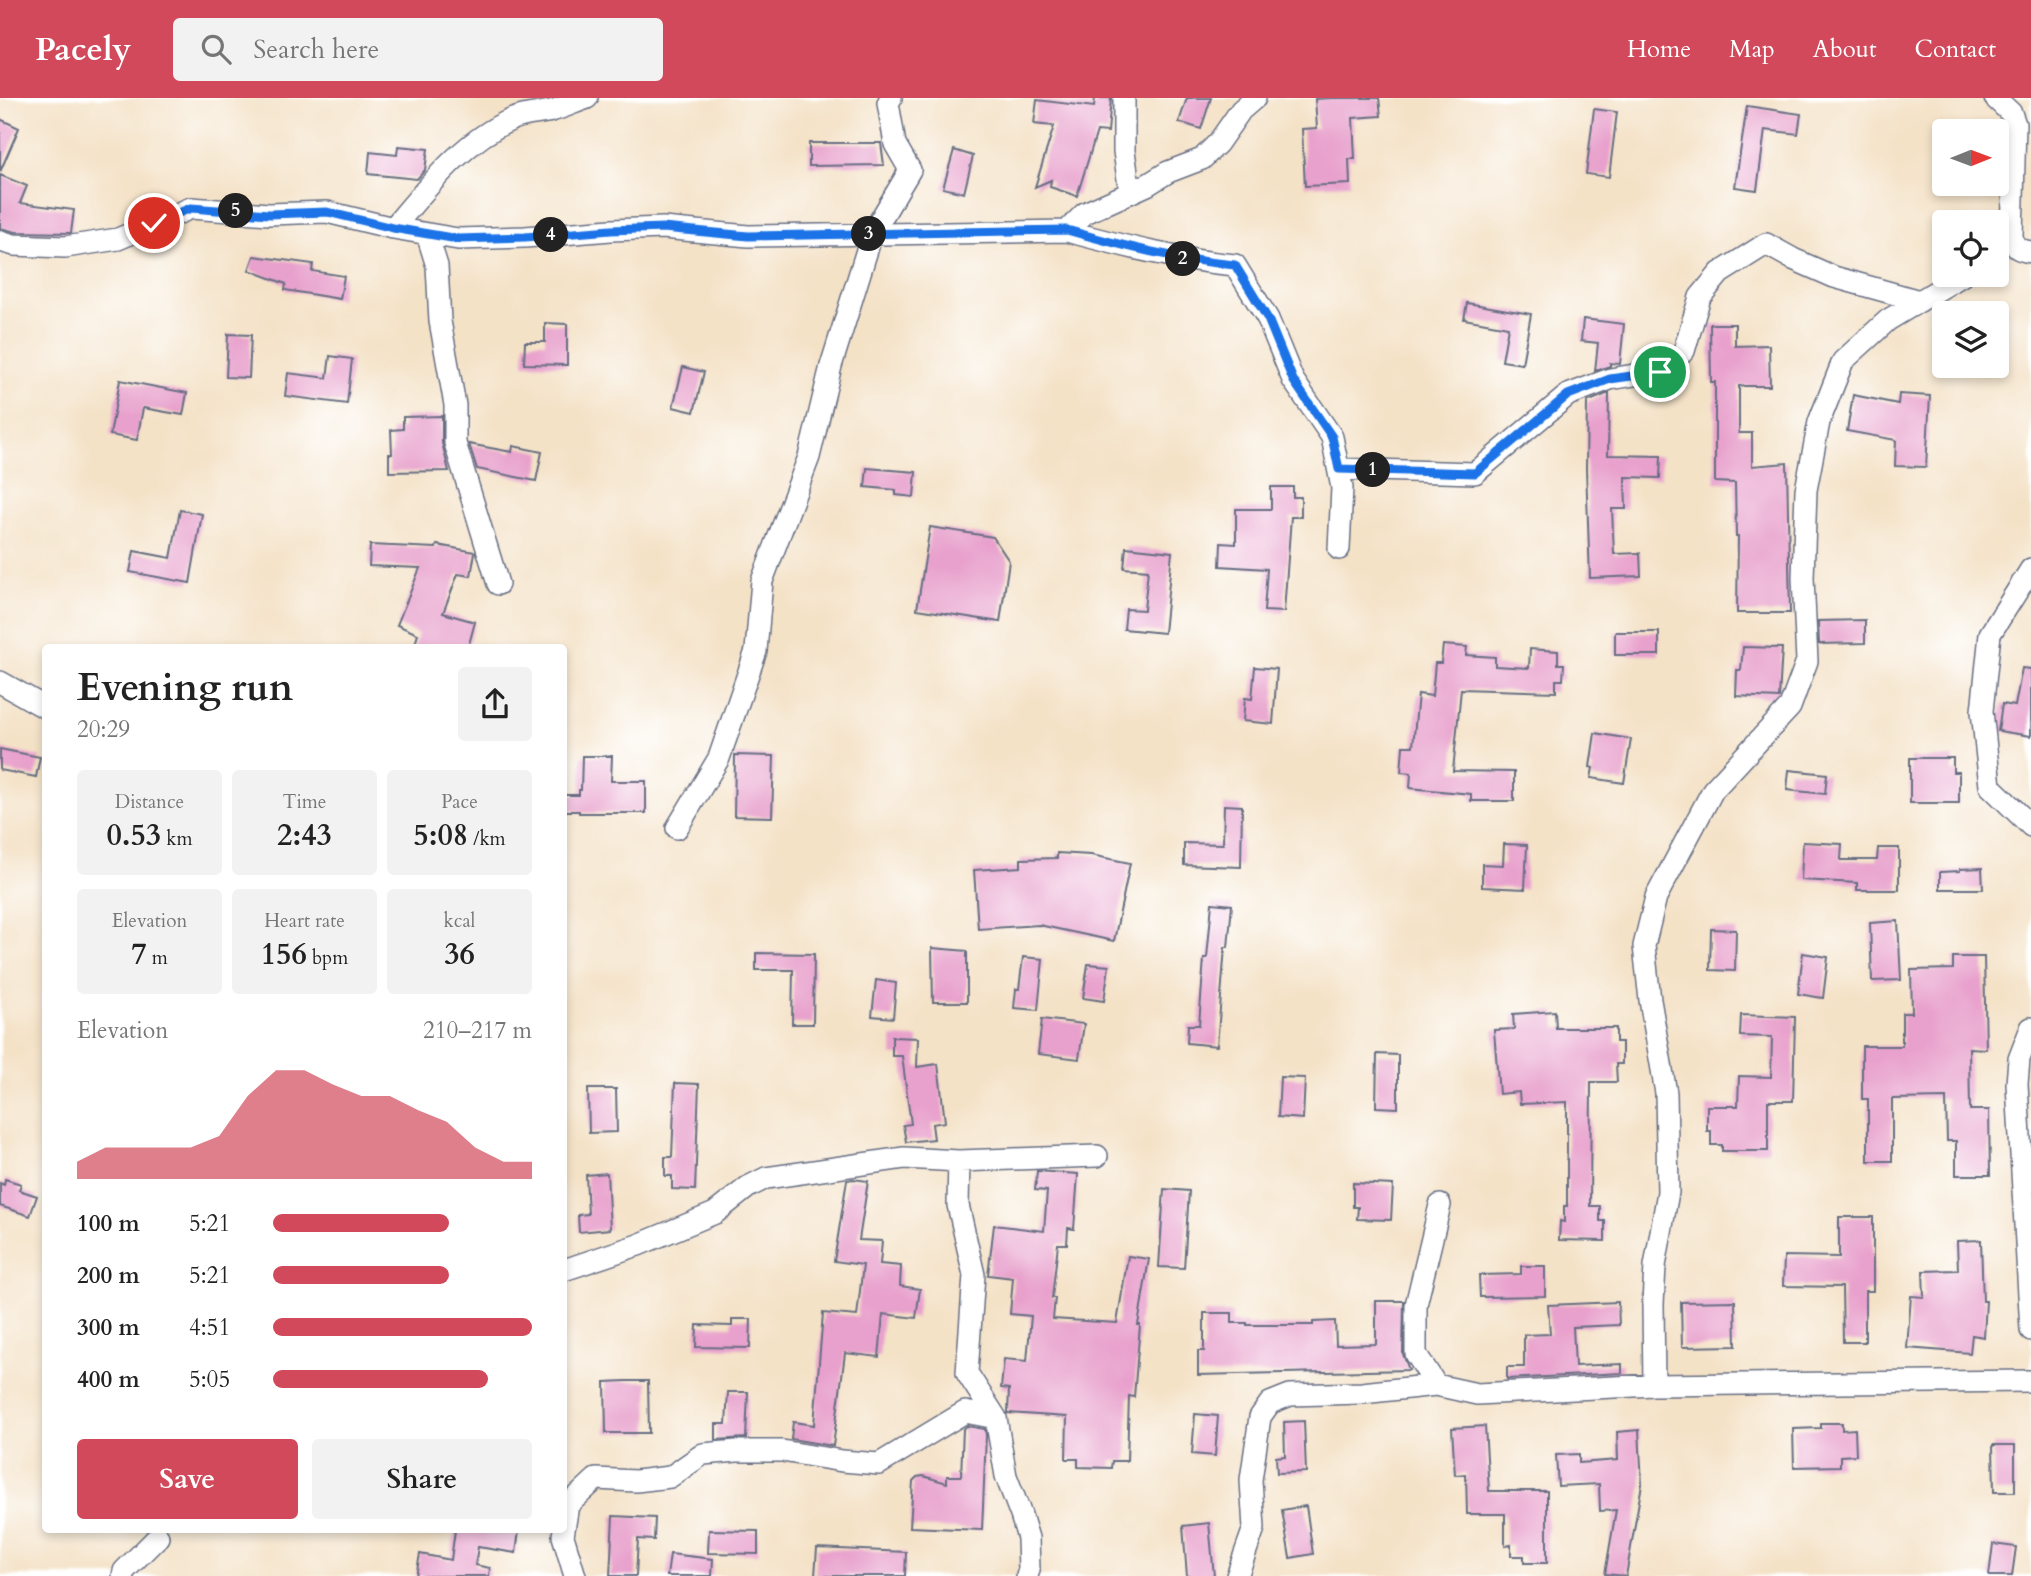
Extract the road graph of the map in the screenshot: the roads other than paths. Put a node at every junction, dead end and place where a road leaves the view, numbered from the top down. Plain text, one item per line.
1 (587, 98) edge
2 (891, 98) edge
3 (1124, 98) edge
4 (1255, 98) edge
5 (1994, 98) edge
6 (2017, 105) edge
7 (1130, 193) junction
8 (393, 228) junction
9 (1067, 230) junction
10 (427, 234) junction
11 (872, 234) junction
12 (0, 241) edge
13 (2014, 250) edge
14 (1943, 287) edge
15 (1920, 301) junction
16 (1339, 469) junction
17 (1339, 549) dead end
18 (2031, 569) edge
19 (498, 584) dead end
20 (0, 682) edge
21 (42, 706) edge
22 (2031, 826) edge
23 (677, 828) dead end
24 (2031, 1028) edge
25 (1097, 1156) dead end
26 (959, 1161) junction
27 (1440, 1205) dead end
28 (567, 1269) edge
29 (2031, 1330) edge
30 (2031, 1381) edge
31 (1436, 1385) junction
32 (1654, 1385) junction
33 (996, 1418) junction
34 (567, 1511) edge
35 (563, 1533) edge
36 (158, 1537) dead end
37 (123, 1576) edge
38 (575, 1576) edge
39 (1027, 1576) edge
40 (1237, 1576) edge

1 - 8 street
2 - 11 street
3 - 7 street
4 - 7 street
5 - 6 street
6 - 13 street
7 - 9 street
8 - 10 street
8 - 12 street
9 - 11 street
9 - 16 street
10 - 11 street
10 - 19 street
11 - 23 street
14 - 15 street
15 - 16 street
15 - 32 street
16 - 17 street
18 - 22 street
20 - 21 street
24 - 29 street
25 - 26 street
26 - 28 street
26 - 33 street
27 - 31 street
30 - 32 street
31 - 32 street
31 - 40 street
33 - 34 street
33 - 39 street
35 - 38 street
36 - 37 street

